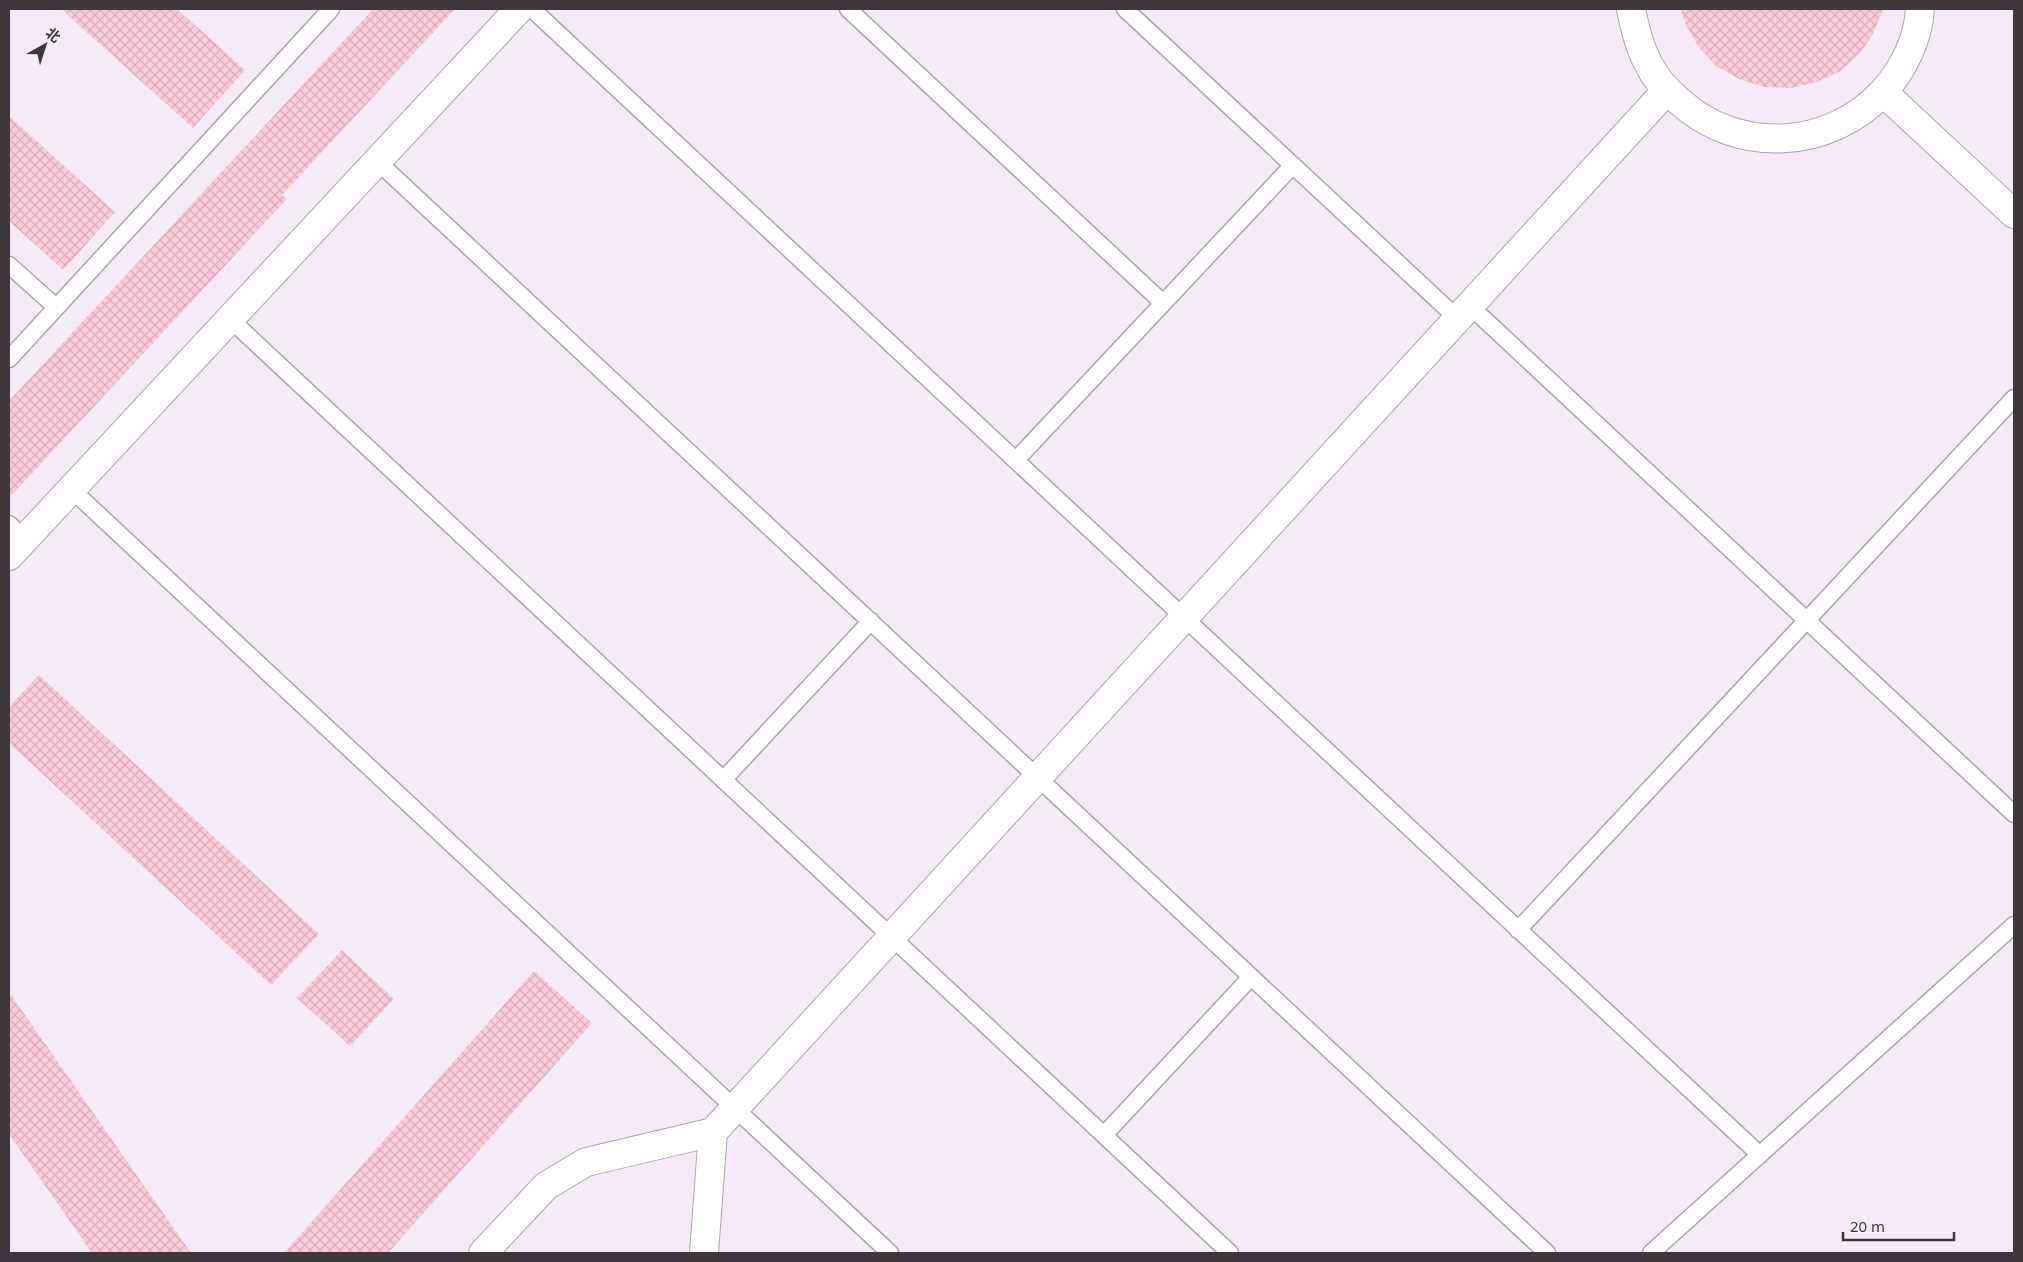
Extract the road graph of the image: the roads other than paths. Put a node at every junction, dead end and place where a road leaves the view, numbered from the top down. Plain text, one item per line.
1 (331, 9) edge
2 (519, 9) edge
3 (532, 9) edge
4 (848, 9) edge
5 (1126, 9) edge
6 (1631, 9) edge
7 (1920, 9) edge
8 (1667, 90) junction
9 (1883, 92) junction
10 (377, 161) junction
11 (1293, 165) junction
12 (2014, 214) edge
13 (9, 265) edge
14 (1163, 303) junction
15 (56, 307) junction
16 (1464, 312) junction
17 (230, 319) junction
18 (9, 359) edge
19 (2014, 398) edge
20 (1016, 460) junction
21 (71, 489) junction
22 (14, 540) edge
23 (1184, 618) junction
24 (1807, 620) junction
25 (871, 621) junction
26 (1038, 778) junction
27 (723, 780) junction
28 (2014, 814) edge
29 (2014, 925) edge
30 (1518, 930) junction
31 (892, 937) junction
32 (1251, 977) junction
33 (735, 1108) junction
34 (713, 1132) junction
35 (1104, 1135) junction
36 (1760, 1155) junction
37 (483, 1253) edge
38 (704, 1253) edge
39 (890, 1253) edge
40 (1230, 1253) edge
41 (1547, 1253) edge
42 (1651, 1253) edge

1 - 15 lane
2 - 10 street
3 - 20 lane
4 - 14 lane
5 - 11 lane
6 - 8 street
7 - 9 street
8 - 9 street
8 - 16 street
9 - 12 street
10 - 17 street
10 - 25 lane
11 - 14 lane
11 - 16 lane
13 - 15 lane
14 - 20 lane
15 - 18 lane
16 - 23 street
16 - 24 lane
17 - 21 street
17 - 27 lane
19 - 24 lane
20 - 23 lane
21 - 22 street
21 - 33 lane
23 - 26 street
23 - 30 lane
24 - 28 lane
24 - 30 lane
25 - 26 lane
25 - 27 lane
26 - 31 street
26 - 32 lane
27 - 31 lane
29 - 36 lane
30 - 36 lane
31 - 33 street
31 - 35 lane
32 - 35 lane
32 - 41 lane
33 - 34 street
33 - 39 lane
34 - 37 street
34 - 38 street
35 - 40 lane
36 - 42 lane

